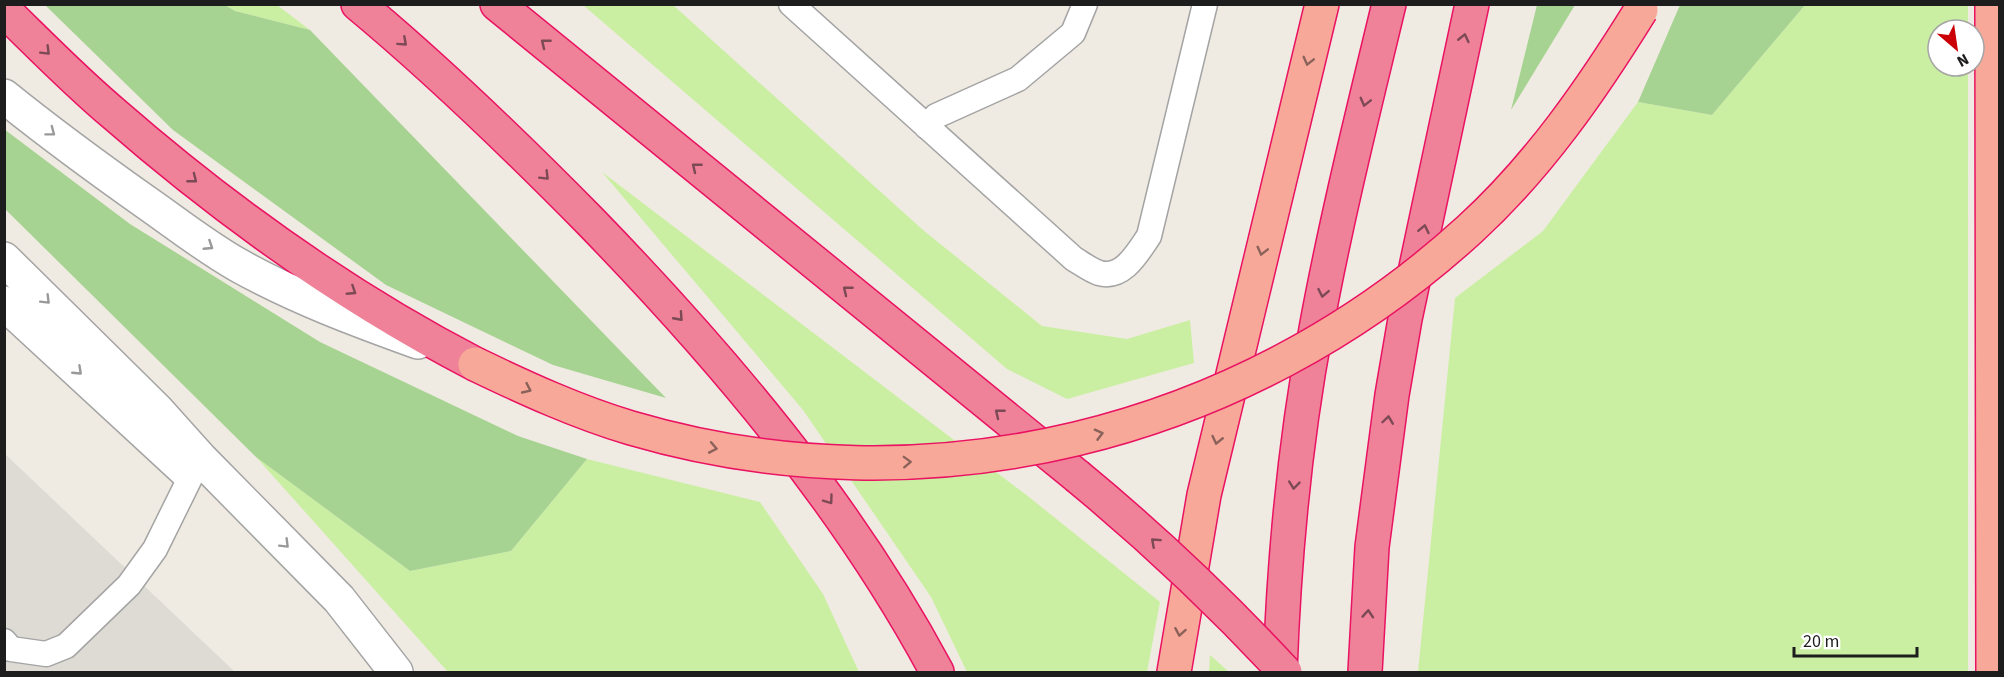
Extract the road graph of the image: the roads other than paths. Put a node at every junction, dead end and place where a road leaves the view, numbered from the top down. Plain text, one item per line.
1 (358, 4) edge
2 (497, 4) edge
3 (791, 4) edge
4 (1085, 4) edge
5 (1205, 4) edge
6 (1322, 4) edge
7 (1389, 4) edge
8 (1472, 4) edge
9 (1992, 4) edge
10 (1643, 7) edge
11 (4, 10) edge
12 (4, 96) edge
13 (927, 127) junction
14 (4, 259) edge
15 (4, 303) edge
16 (1997, 346) edge
17 (474, 364) junction
18 (191, 476) junction
19 (4, 641) edge
20 (41, 663) edge
21 (386, 672) edge
22 (396, 672) edge
23 (937, 672) edge
24 (1174, 672) edge
25 (1280, 672) edge
26 (1285, 672) edge
27 (1365, 672) edge
28 (1993, 672) edge

1 -> 23 highway
26 -> 2 highway, bridge
3 - 13 lane
4 - 13 lane
5 - 13 lane
6 -> 24 highway
7 -> 25 highway
27 -> 8 highway
9 - 16 highway
17 -> 10 highway, bridge
11 -> 17 highway
12 -> 17 street
14 -> 22 street
15 -> 18 street
16 - 28 highway
18 - 20 lane
18 - 21 street
19 - 20 lane

